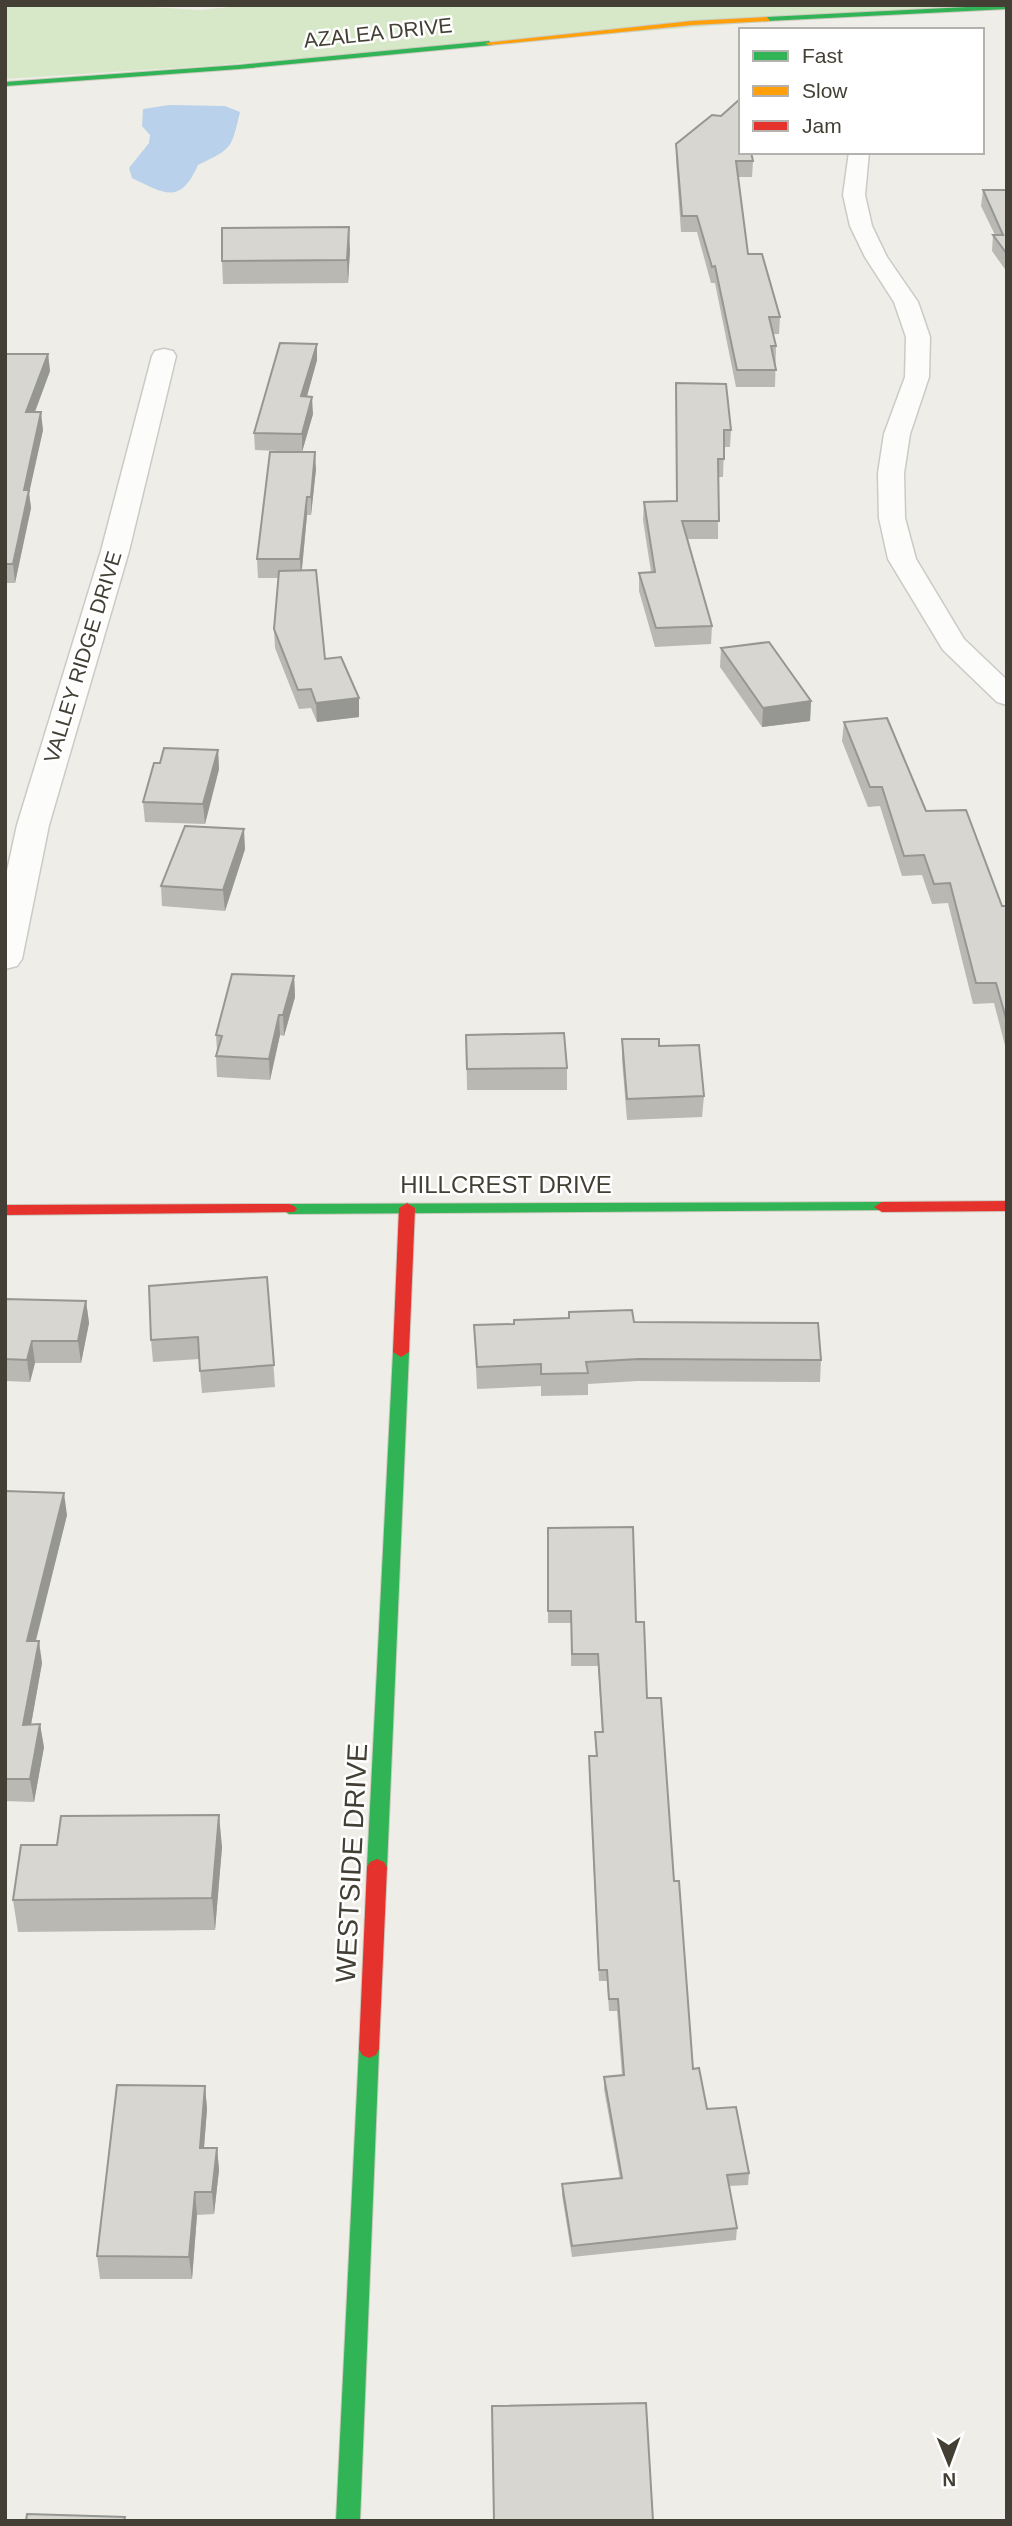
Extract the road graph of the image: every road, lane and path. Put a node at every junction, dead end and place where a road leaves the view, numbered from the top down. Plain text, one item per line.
1 (1007, 7) edge
2 (5, 85) edge
3 (859, 154) edge
4 (164, 356) dead end
5 (1007, 696) edge
6 (5, 959) edge
7 (1007, 1206) edge
8 (407, 1208) junction
9 (5, 1210) edge
10 (348, 2521) edge

1 - 2 street, AZALEA DRIVE
3 - 5 street
4 - 6 street, VALLEY RIDGE DRIVE
7 - 8 street, HILLCREST DRIVE
8 - 9 street, HILLCREST DRIVE
8 - 10 street, WESTSIDE DRIVE

